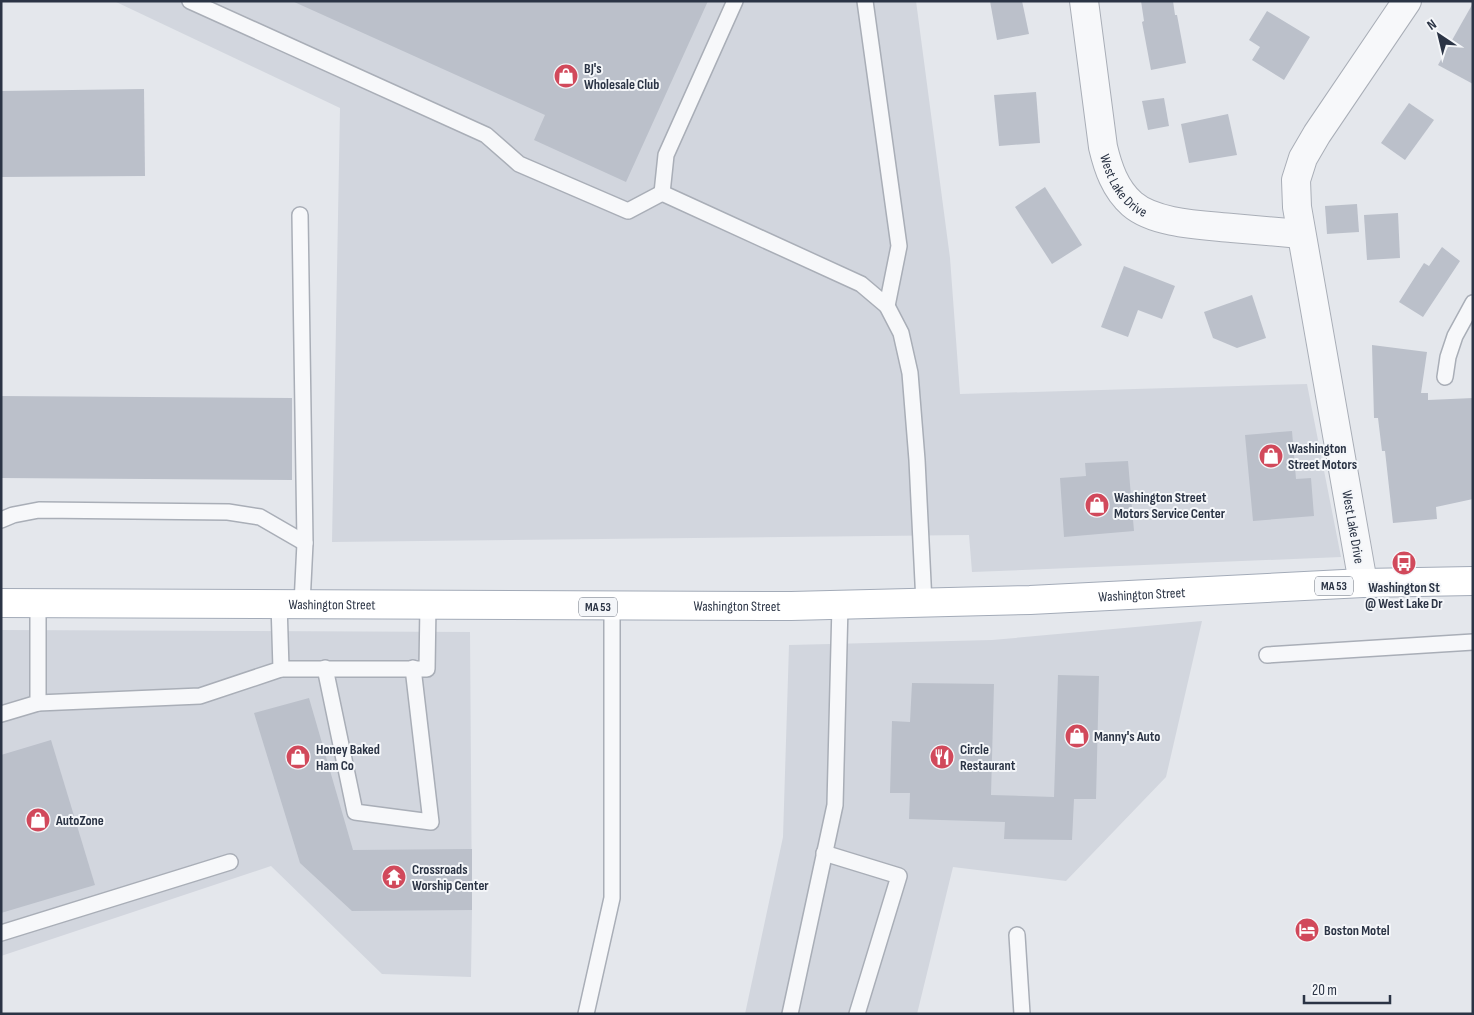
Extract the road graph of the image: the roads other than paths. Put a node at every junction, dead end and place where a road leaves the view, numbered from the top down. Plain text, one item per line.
1 (190, 1) edge
2 (735, 1) edge
3 (865, 1) edge
4 (1084, 1) edge
5 (1406, 1) edge
6 (662, 193) junction
7 (300, 214) dead end
8 (1301, 234) junction
9 (1473, 303) edge
10 (887, 306) junction
11 (1445, 377) dead end
12 (1, 520) edge
13 (305, 543) junction
14 (1473, 580) edge
15 (1363, 583) junction
16 (1, 603) edge
17 (38, 603) junction
18 (924, 603) junction
19 (291, 604) junction
20 (428, 605) junction
21 (840, 605) junction
22 (612, 607) junction
23 (1473, 642) edge
24 (1267, 655) dead end
25 (281, 668) junction
26 (325, 668) junction
27 (413, 668) junction
28 (38, 703) junction
29 (1, 714) edge
30 (824, 853) junction
31 (230, 862) dead end
32 (1, 933) edge
33 (1017, 935) dead end
34 (586, 1014) edge
35 (790, 1014) edge
36 (857, 1014) edge
37 (1022, 1014) edge

1 - 6 lane
2 - 6 lane
3 - 10 lane
4 - 8 street, West Lake Drive
5 - 8 street, West Lake Drive
6 - 10 lane
7 - 13 lane
8 - 15 street, West Lake Drive
9 - 11 lane
10 - 18 lane
12 - 13 lane
13 - 19 lane
14 - 15 main road, Washington Street / MA 53
15 - 18 main road, Washington Street / MA 53
16 - 17 main road, Washington Street / MA 53
17 - 19 main road, Washington Street / MA 53
17 - 28 lane
18 - 21 main road, Washington Street / MA 53
19 - 20 main road, Washington Street / MA 53
19 - 25 lane
20 - 22 main road, Washington Street / MA 53
20 - 27 lane
21 - 22 main road, Washington Street / MA 53
21 - 30 lane
22 - 34 lane
23 - 24 lane
25 - 26 lane
25 - 28 lane
26 - 27 lane
26 - 27 lane
28 - 29 lane
30 - 35 lane
30 - 36 lane
31 - 32 lane
33 - 37 lane

